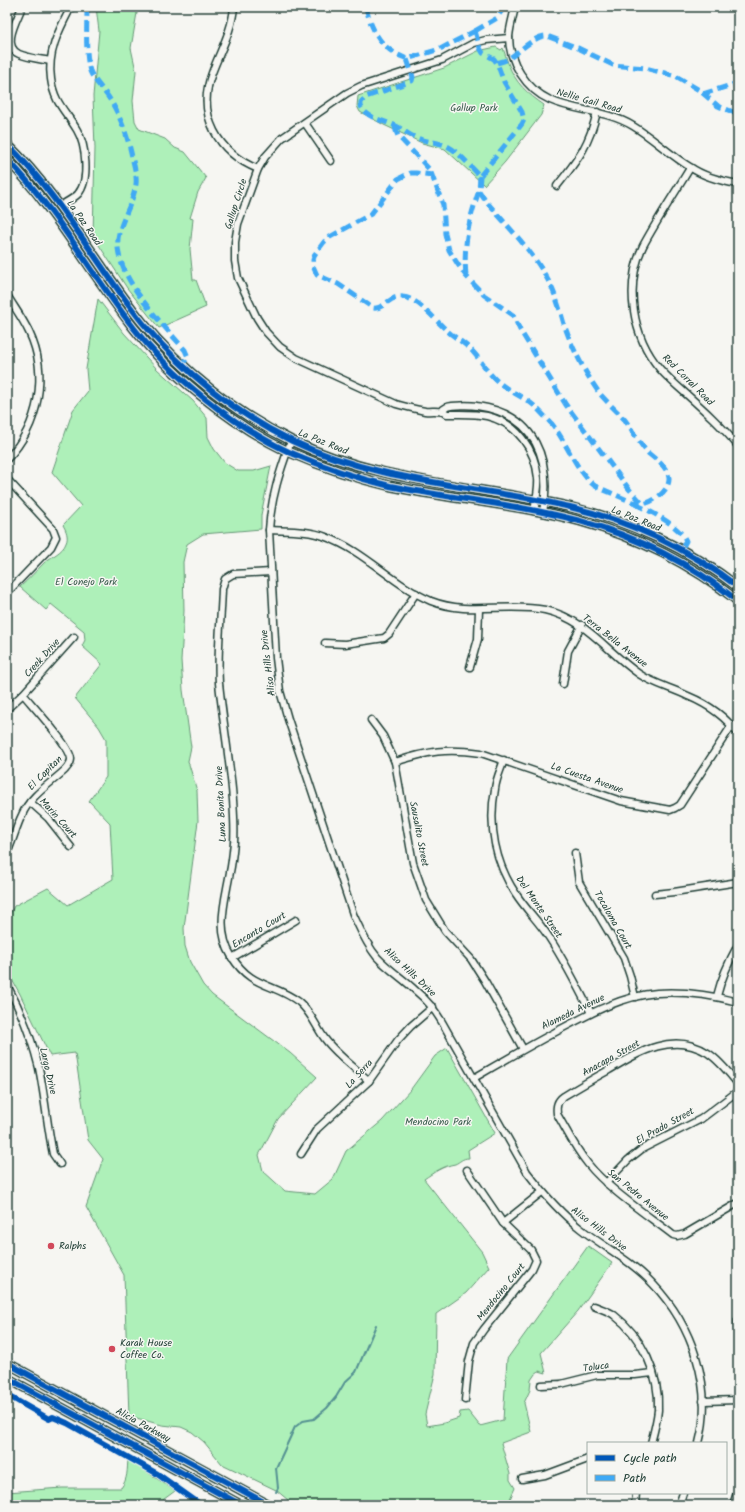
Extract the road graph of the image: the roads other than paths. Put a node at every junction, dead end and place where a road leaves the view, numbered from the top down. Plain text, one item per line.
1 (22, 7) edge
2 (71, 7) edge
3 (234, 7) edge
4 (516, 7) edge
5 (509, 38) junction
6 (50, 61) junction
7 (597, 112) junction
8 (305, 123) junction
9 (7, 144) edge
10 (7, 159) edge
11 (331, 161) dead end
12 (690, 168) junction
13 (258, 169) junction
14 (738, 184) edge
15 (557, 186) dead end
16 (60, 206) junction
17 (7, 295) edge
18 (9, 303) edge
19 (442, 411) junction
20 (291, 440) junction
21 (738, 446) edge
22 (288, 451) junction
23 (7, 459) edge
24 (7, 480) edge
25 (536, 500) junction
26 (545, 502) junction
27 (534, 511) junction
28 (544, 513) junction
29 (269, 530) junction
30 (271, 572) junction
31 (738, 588) edge
32 (7, 593) edge
33 (416, 594) junction
34 (738, 601) edge
35 (479, 609) junction
36 (582, 626) junction
37 (74, 637) dead end
38 (325, 643) dead end
39 (470, 666) dead end
40 (563, 684) dead end
41 (23, 694) junction
42 (7, 709) edge
43 (370, 720) dead end
44 (732, 725) junction
45 (738, 734) edge
46 (504, 760) junction
47 (395, 762) junction
48 (30, 802) junction
49 (71, 847) dead end
50 (7, 853) edge
51 (575, 853) dead end
52 (738, 882) edge
53 (655, 894) dead end
54 (296, 920) dead end
55 (738, 945) edge
56 (232, 958) junction
57 (7, 985) edge
58 (718, 996) junction
59 (635, 997) junction
60 (738, 1002) edge
61 (433, 1008) junction
62 (591, 1013) junction
63 (523, 1049) junction
64 (474, 1078) junction
65 (369, 1081) junction
66 (738, 1084) edge
67 (738, 1091) edge
68 (557, 1104) joint
69 (301, 1154) dead end
70 (60, 1164) dead end
71 (467, 1170) dead end
72 (606, 1183) junction
73 (542, 1192) junction
74 (738, 1203) edge
75 (503, 1223) junction
76 (594, 1306) dead end
77 (738, 1320) edge
78 (738, 1329) edge
79 (7, 1363) edge
80 (653, 1372) junction
81 (7, 1378) edge
82 (541, 1385) dead end
83 (75, 1400) junction
84 (465, 1400) dead end
85 (738, 1400) edge
86 (703, 1401) junction
87 (69, 1411) junction
88 (651, 1442) edge
89 (699, 1442) edge
90 (587, 1459) edge
91 (522, 1479) dead end
92 (738, 1490) edge
93 (636, 1494) edge
94 (683, 1494) edge
95 (242, 1505) edge
96 (269, 1505) edge
97 (635, 1505) edge
98 (679, 1505) edge
99 (733, 1505) edge

1 - 6 street
2 - 6 street
3 - 13 street
4 - 5 street, Nellie Gail Road
5 - 7 street, Nellie Gail Road
5 - 8 street, Gallup Circle
6 - 16 street
7 - 12 street, Nellie Gail Road
7 - 15 street
8 - 11 street
8 - 13 street, Gallup Circle
9 - 16 main road, La Paz Road
10 - 22 main road, La Paz Road
12 - 14 street, Nellie Gail Road
12 - 21 street, Red Corral Road
13 - 19 street, Gallup Circle
16 - 20 main road, La Paz Road
17 - 18 street
18 - 23 street
19 - 25 street, Gallup Circle
19 - 26 street, Gallup Circle
20 - 22 street, Aliso Hills Drive
20 - 25 main road, La Paz Road
22 - 27 main road, La Paz Road
22 - 29 street, Aliso Hills Drive
24 - 32 street
25 - 26 main road, La Paz Road
25 - 27 street, Gallup Circle
26 - 28 street, Gallup Circle
26 - 31 main road, La Paz Road
27 - 28 main road, La Paz Road
28 - 34 main road, La Paz Road
29 - 30 street, Aliso Hills Drive
29 - 33 street, Terra Bella Avenue
30 - 56 street, Luna Bonita Drive
30 - 61 street, Aliso Hills Drive
33 - 35 street, Terra Bella Avenue
33 - 38 street
35 - 36 street, Terra Bella Avenue
35 - 39 street
36 - 40 street
36 - 44 street, Terra Bella Avenue
37 - 41 street, Creek Drive
41 - 42 street, Creek Drive
41 - 48 street, El Capitan
43 - 47 street, Sausalito Street
44 - 45 street, Terra Bella Avenue
44 - 46 street, La Cuesta Avenue
46 - 47 street, La Cuesta Avenue
46 - 62 street, Del Monte Street
47 - 63 street, Sausalito Street
48 - 49 street, Marin Court
48 - 50 street, El Capitan
51 - 59 street, Tocaloma Court
52 - 53 street
54 - 56 street, Encanto Court
55 - 58 street
56 - 65 street, Luna Bonita Drive
57 - 70 street, Largo Drive
58 - 59 street, Alameda Avenue
58 - 60 street, Alameda Avenue
59 - 62 street, Alameda Avenue
61 - 64 street, Aliso Hills Drive
61 - 65 street, La Serra
62 - 63 street, Alameda Avenue
63 - 64 street, Alameda Avenue
64 - 73 street, Aliso Hills Drive
65 - 69 street, La Serra
66 - 68 street, Anacapa Street
67 - 72 street, El Prado Street
68 - 72 street, San Pedro Avenue
71 - 75 street, Mendocino Court
72 - 74 street, San Pedro Avenue
73 - 75 street
73 - 86 street, Aliso Hills Drive
75 - 84 street, Mendocino Court
76 - 80 street
77 - 78 street
79 - 83 main road, Alicia Parkway
80 - 82 street, Toluca
80 - 88 street
81 - 87 main road
83 - 87 main road
83 - 96 main road, Alicia Parkway
85 - 86 street
86 - 89 street, Aliso Hills Drive
87 - 95 main road
90 - 91 street
92 - 99 street
93 - 97 street
94 - 98 street

